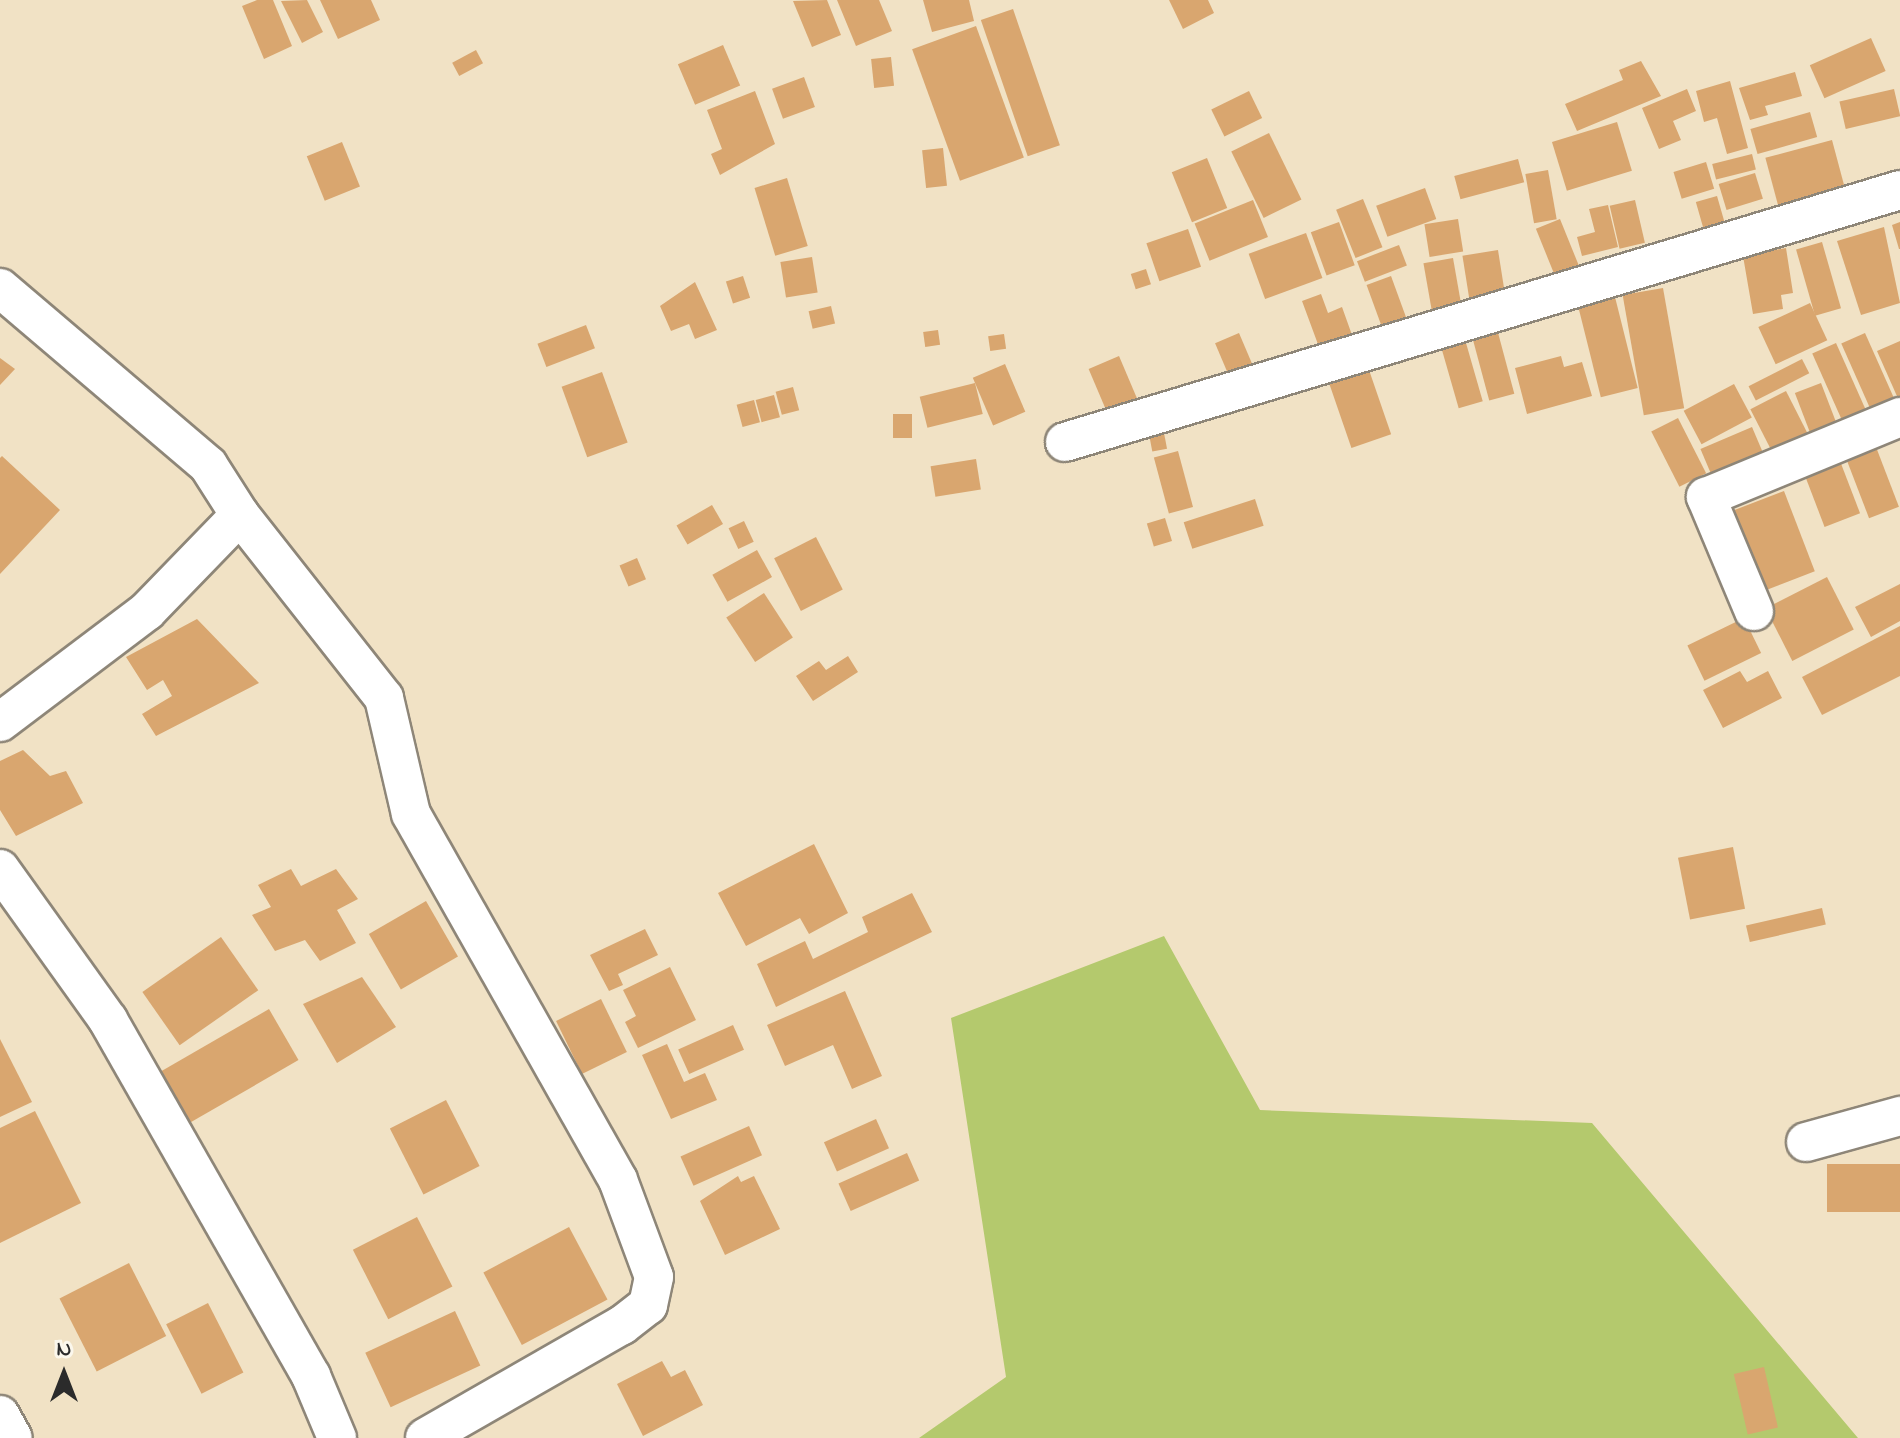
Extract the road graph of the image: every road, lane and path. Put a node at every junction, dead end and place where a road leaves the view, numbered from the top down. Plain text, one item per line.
1 (1900, 190) edge
2 (0, 288) edge
3 (1900, 417) edge
4 (1065, 442) dead end
5 (240, 515) junction
6 (1754, 611) dead end
7 (0, 722) edge
8 (1, 874) edge
9 (1900, 1116) edge
10 (1806, 1142) dead end
11 (0, 1415) edge
12 (13, 1438) edge
13 (337, 1438) edge
14 (425, 1438) edge

1 - 4 street
2 - 5 street
3 - 6 street
5 - 7 street
5 - 14 street
8 - 13 street
9 - 10 street
11 - 12 street

